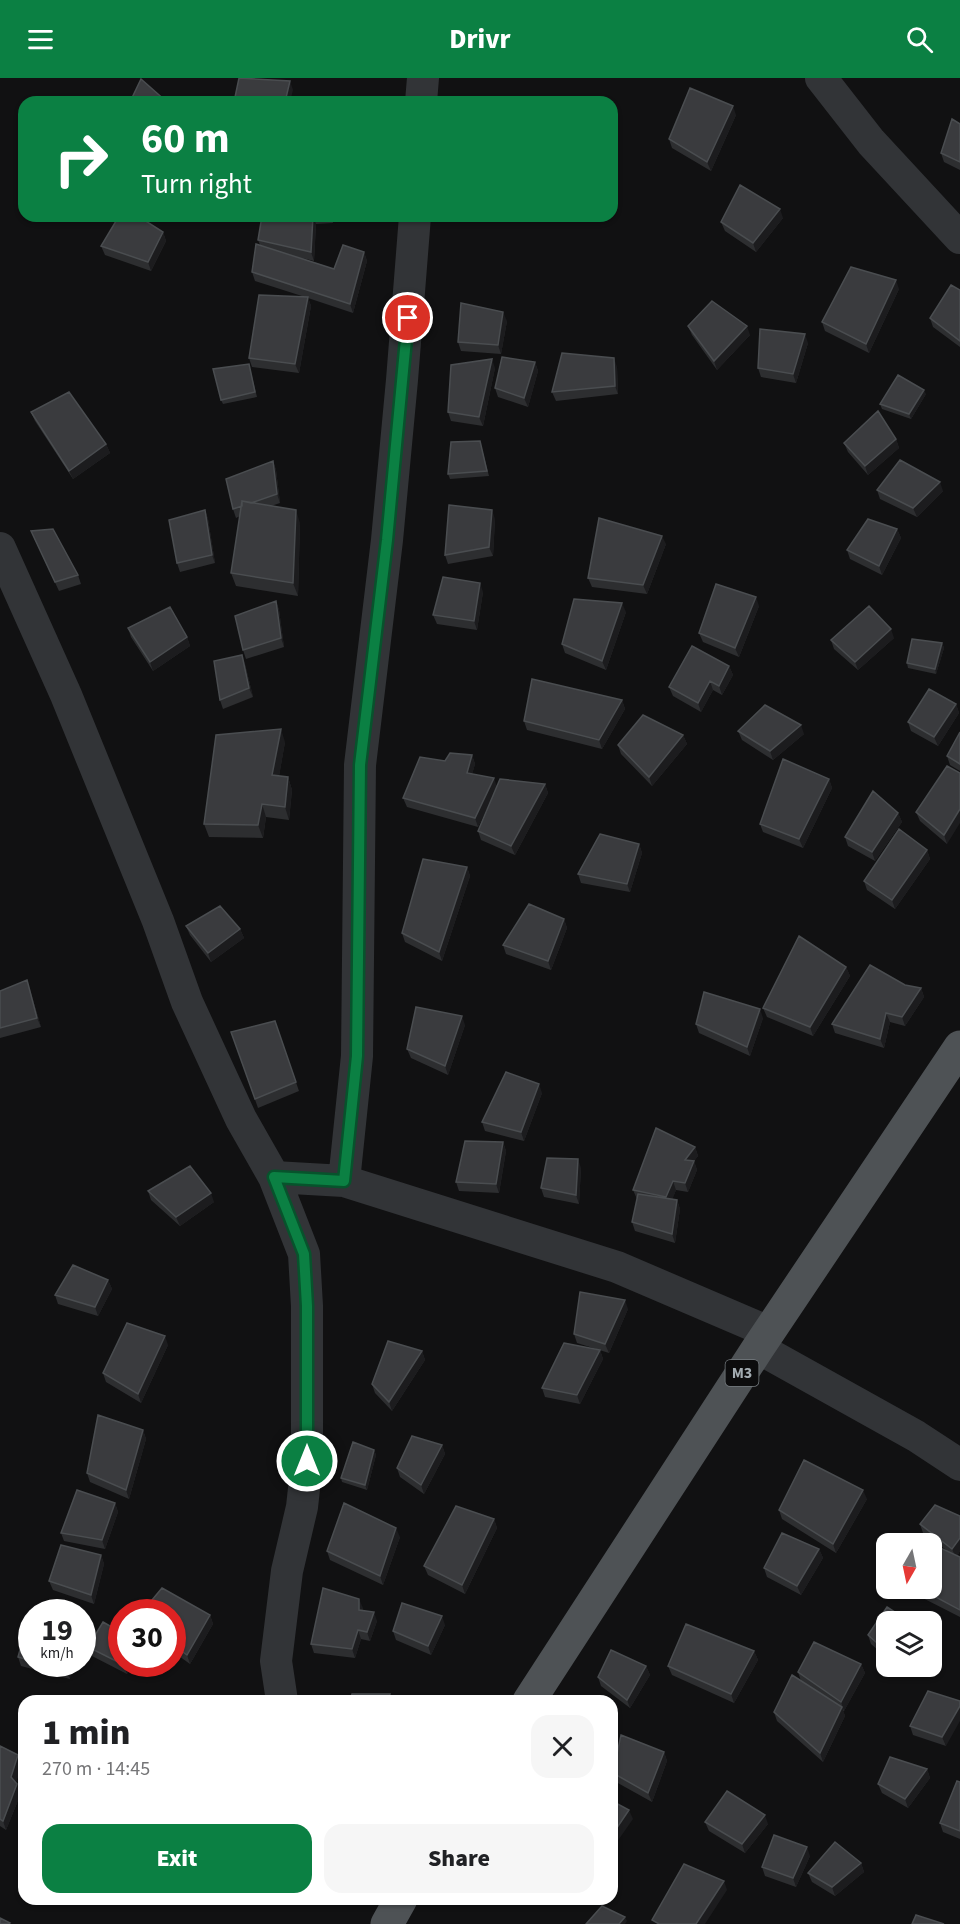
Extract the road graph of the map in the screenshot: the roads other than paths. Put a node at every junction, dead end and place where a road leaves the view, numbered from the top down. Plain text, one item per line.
1 (423, 78) edge
2 (822, 78) edge
3 (422, 96) edge
4 (415, 222) edge
5 (960, 238) edge
6 (0, 548) edge
7 (960, 1047) edge
8 (274, 1177) junction
9 (344, 1181) junction
10 (763, 1340) junction
11 (960, 1466) edge
12 (281, 1695) edge
13 (533, 1695) edge
14 (398, 1905) edge
15 (387, 1924) edge

1 - 3 street
2 - 5 street
4 - 9 street
6 - 8 street
7 - 10 main road, M3
8 - 9 street
8 - 12 street
9 - 10 street
10 - 11 street
10 - 13 main road, M3
14 - 15 main road

